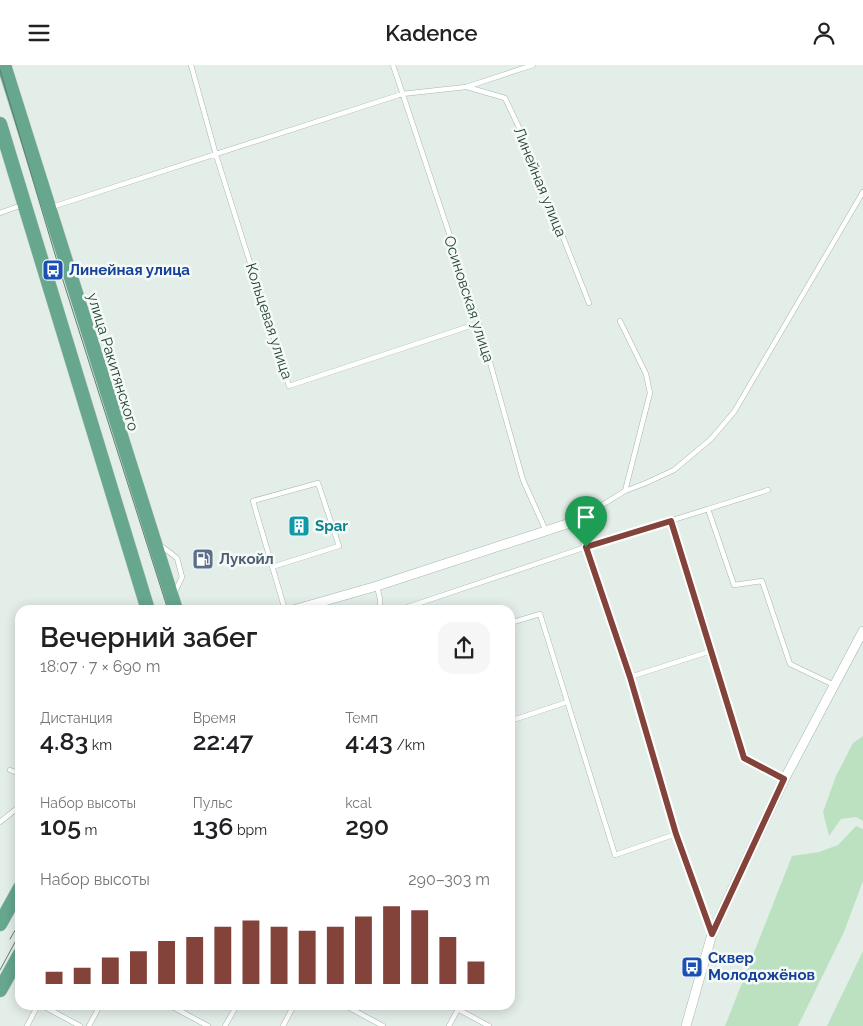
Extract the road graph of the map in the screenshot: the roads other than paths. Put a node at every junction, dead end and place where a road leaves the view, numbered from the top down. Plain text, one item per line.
1 (4, 65) edge
2 (191, 65) edge
3 (393, 65) edge
4 (533, 65) edge
5 (466, 87) junction
6 (402, 93) junction
7 (0, 124) edge
8 (216, 155) junction
9 (863, 192) edge
10 (24, 205) junction
11 (48, 208) junction
12 (0, 213) edge
13 (589, 303) dead end
14 (620, 321) dead end
15 (479, 323) junction
16 (768, 490) dead end
17 (625, 491) junction
18 (708, 509) junction
19 (576, 521) junction
20 (671, 521) junction
21 (546, 532) junction
22 (586, 547) junction
23 (272, 567) junction
24 (377, 586) junction
25 (174, 604) edge
26 (146, 605) edge
27 (283, 605) edge
28 (310, 605) edge
29 (380, 605) edge
30 (414, 605) edge
31 (515, 622) edge
32 (863, 631) edge
33 (712, 651) junction
34 (630, 677) junction
35 (834, 685) junction
36 (567, 702) junction
37 (515, 719) edge
38 (10, 770) dead end
39 (15, 772) edge
40 (784, 779) junction
41 (15, 810) edge
42 (0, 822) edge
43 (676, 834) junction
44 (15, 897) edge
45 (0, 924) edge
46 (712, 934) junction
47 (15, 963) edge
48 (0, 990) edge
49 (37, 1010) edge
50 (50, 1010) edge
51 (97, 1010) edge
52 (178, 1010) edge
53 (234, 1010) edge
54 (291, 1010) edge
55 (353, 1010) edge
56 (457, 1010) edge
57 (460, 1010) edge
58 (28, 1026) edge
59 (80, 1026) edge
60 (89, 1026) edge
61 (208, 1026) edge
62 (225, 1026) edge
63 (283, 1026) edge
64 (383, 1026) edge
65 (449, 1026) edge
66 (489, 1026) edge
67 (686, 1026) edge

1 - 11 main road, улица Ракитянского
2 - 8 lane, Кольцевая улица
3 - 6 lane, Осиновская улица
4 - 5 lane, Линейная улица
5 - 6 lane, Линейная улица
5 - 13 lane, Линейная улица
6 - 8 lane, Линейная улица
6 - 15 lane, Осиновская улица
7 - 10 main road
8 - 11 lane, Линейная улица
8 - 15 lane, Кольцевая улица
9 - 17 lane
10 - 12 lane
10 - 26 main road
11 - 25 main road, улица Ракитянского
14 - 17 lane
15 - 21 lane, Осиновская улица
16 - 18 lane
17 - 19 lane
18 - 20 lane
18 - 35 lane
19 - 21 street
19 - 22 lane
20 - 22 lane
20 - 33 lane
21 - 24 street
22 - 30 lane
22 - 34 lane
23 - 23 lane
23 - 27 lane
24 - 28 street
24 - 29 lane
31 - 36 lane
32 - 35 street
33 - 34 lane
33 - 40 lane
34 - 43 lane
35 - 40 street
36 - 37 lane
36 - 43 lane
38 - 39 lane
40 - 46 street
41 - 42 lane
43 - 46 lane
44 - 45 main road
46 - 67 street
47 - 48 main road
49 - 58 lane
50 - 59 lane
51 - 60 lane
52 - 61 lane
53 - 62 lane
54 - 63 lane
55 - 64 lane
56 - 65 lane
57 - 66 lane

